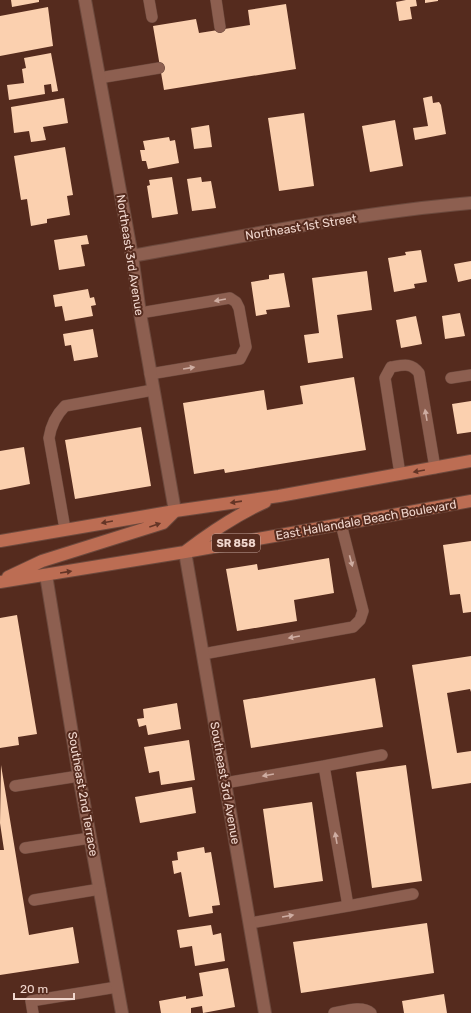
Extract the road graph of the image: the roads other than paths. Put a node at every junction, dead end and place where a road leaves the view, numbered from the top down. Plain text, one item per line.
1 (85, 0) edge
2 (149, 0) edge
3 (216, 0) edge
4 (152, 17) dead end
5 (220, 27) dead end
6 (159, 68) dead end
7 (99, 78) junction
8 (471, 203) edge
9 (132, 256) junction
10 (140, 313) junction
11 (150, 374) junction
12 (471, 375) edge
13 (451, 378) dead end
14 (153, 390) junction
15 (471, 461) edge
16 (436, 468) junction
17 (400, 474) junction
18 (279, 496) junction
19 (471, 501) edge
20 (175, 511) junction
21 (342, 524) junction
22 (65, 530) junction
23 (0, 541) edge
24 (185, 552) junction
25 (46, 575) junction
26 (0, 581) edge
27 (203, 654) junction
28 (382, 755) dead end
29 (324, 766) junction
30 (79, 776) junction
31 (225, 783) junction
32 (15, 786) dead end
33 (90, 838) junction
34 (25, 848) dead end
35 (100, 889) junction
36 (413, 894) dead end
37 (34, 900) dead end
38 (348, 906) junction
39 (250, 923) junction
40 (117, 987) junction
41 (33, 1013) edge
42 (122, 1013) edge
43 (265, 1013) edge
44 (334, 1013) edge
45 (371, 1013) edge

1 - 7 street, Northeast 3rd Avenue
2 - 4 lane
3 - 5 lane
6 - 7 lane
7 - 9 street, Northeast 3rd Avenue
8 - 9 street, Northeast 1st Street
9 - 10 street, Northeast 3rd Avenue
10 - 11 street, Northeast 3rd Avenue
11 -> 10 lane
11 - 14 street, Northeast 3rd Avenue
12 - 13 lane
14 - 20 street, Northeast 3rd Avenue
14 - 22 lane
15 - 16 main road
16 -> 17 main road
16 -> 17 lane
17 - 18 main road
18 -> 20 main road
18 - 24 main road
19 - 21 main road, East Hallandale Beach Boulevard / SR 858
20 -> 22 main road
26 -> 20 main road
21 - 24 main road, East Hallandale Beach Boulevard / SR 858
21 -> 27 lane
22 - 23 main road
25 -> 24 main road, East Hallandale Beach Boulevard / SR 858
24 - 27 street, Southeast 3rd Avenue
25 - 26 main road, East Hallandale Beach Boulevard / SR 858
25 - 30 street, Southeast 2nd Terrace
27 - 31 street, Southeast 3rd Avenue
28 - 29 lane
29 -> 31 lane
38 -> 29 lane
30 - 32 lane
30 - 33 street, Southeast 2nd Terrace
31 - 39 street, Southeast 3rd Avenue
33 - 34 lane
33 - 35 street, Southeast 2nd Terrace
35 - 37 lane
35 - 40 street, Southeast 2nd Terrace
36 - 38 lane
39 -> 38 lane
39 - 43 street, Southeast 3rd Avenue
40 - 41 lane
40 - 42 street, Southeast 2nd Terrace
44 - 45 lane

